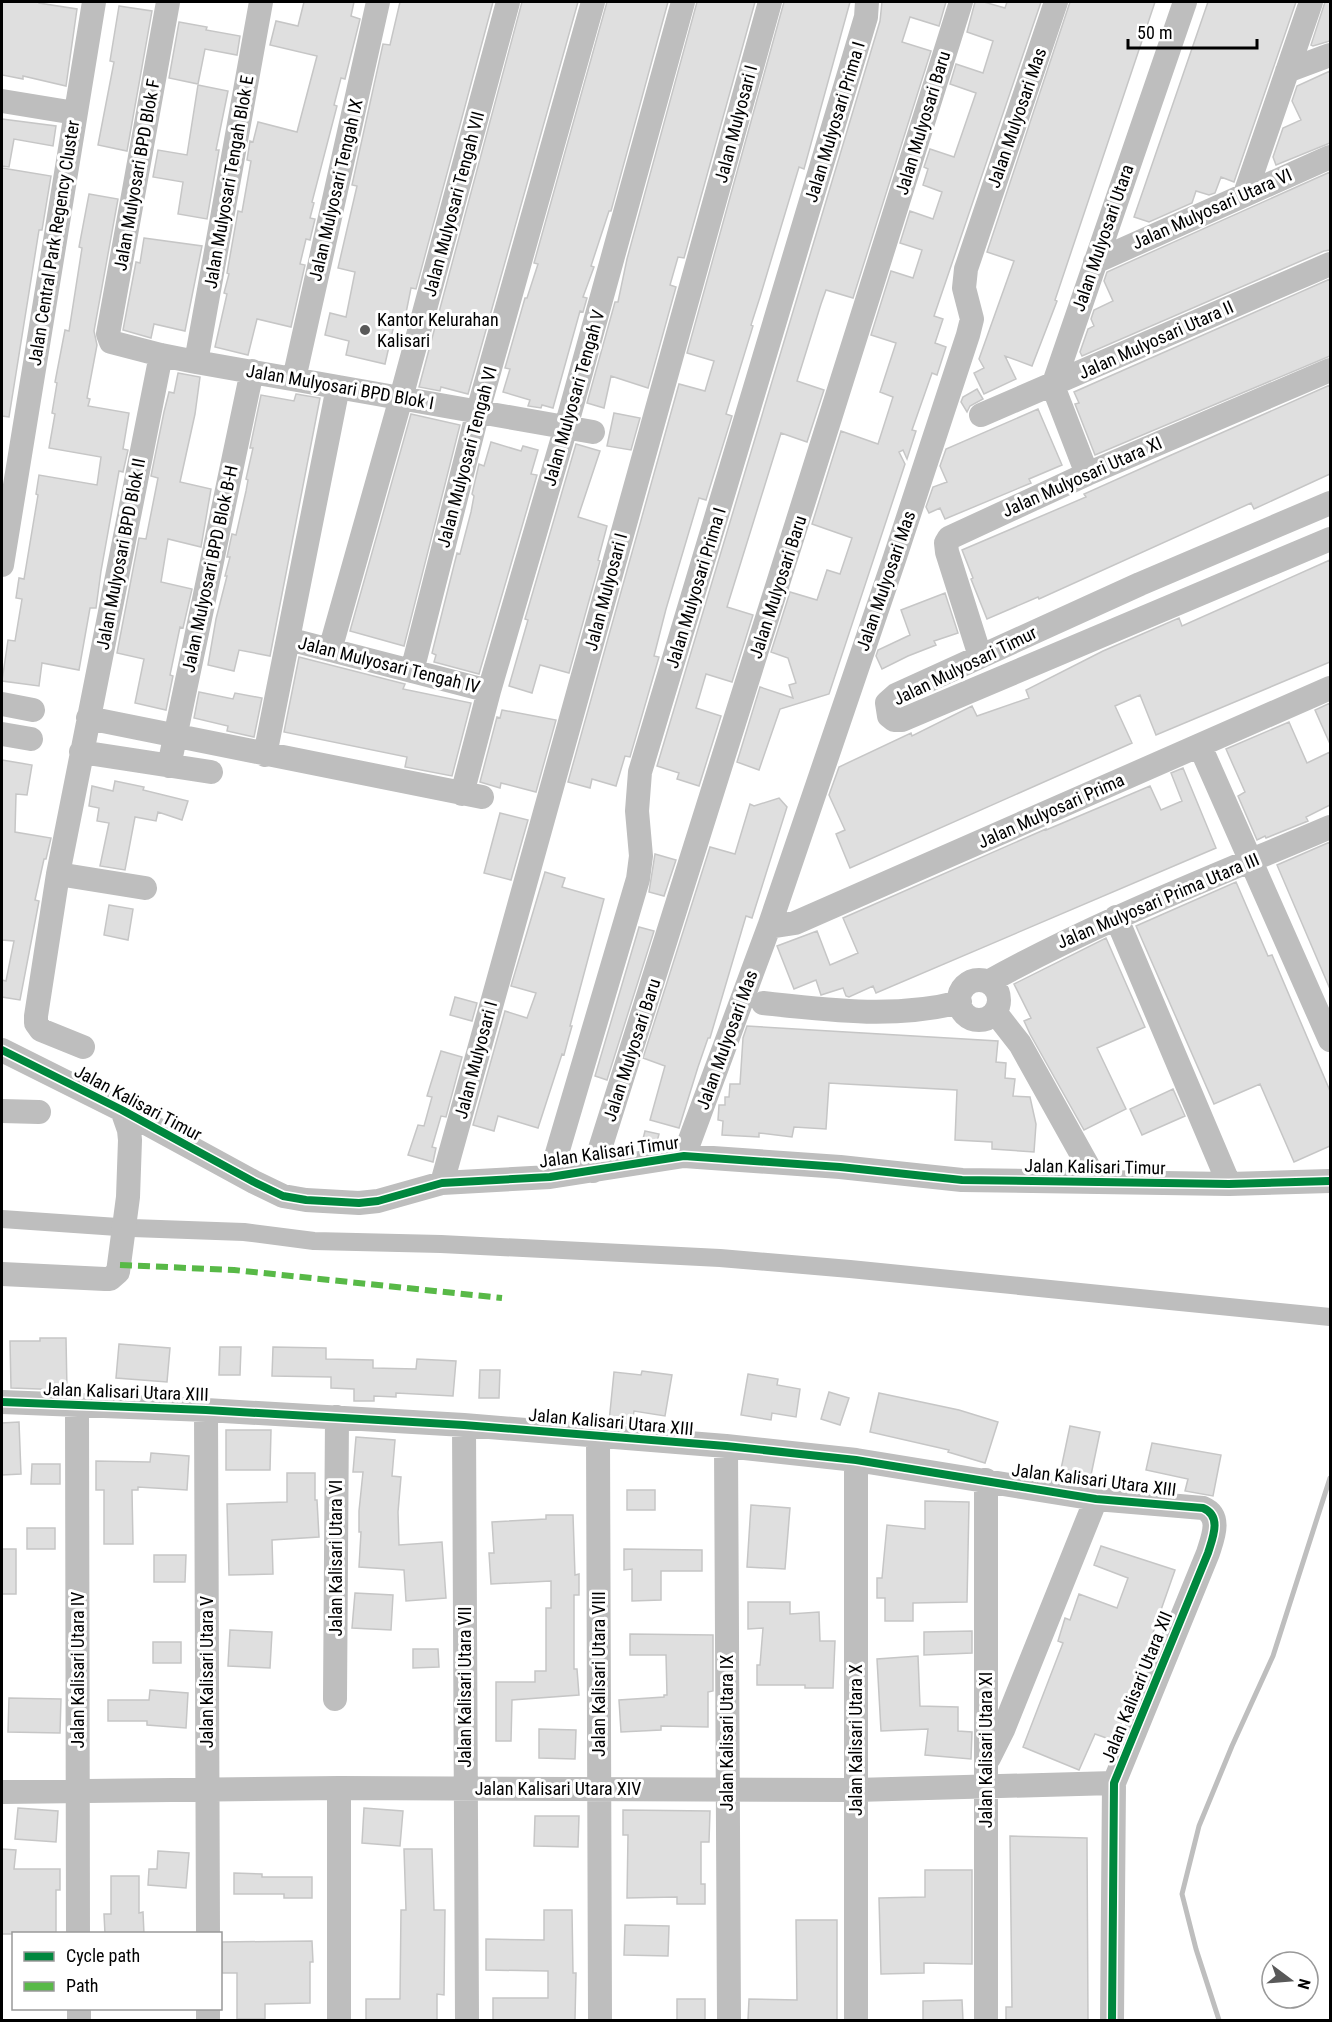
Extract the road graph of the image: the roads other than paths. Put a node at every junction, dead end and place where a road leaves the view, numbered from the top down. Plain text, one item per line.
1 (94, 2) edge
2 (168, 2) edge
3 (261, 2) edge
4 (378, 2) edge
5 (508, 2) edge
6 (593, 2) edge
7 (683, 2) edge
8 (770, 2) edge
9 (867, 2) edge
10 (961, 2) edge
11 (1056, 2) edge
12 (1185, 2) edge
13 (1311, 2) edge
14 (1330, 55) edge
15 (1287, 71) junction
16 (2, 100) edge
17 (75, 113) junction
18 (1330, 157) edge
19 (1245, 194) junction
20 (1095, 262) junction
21 (1330, 264) edge
22 (115, 345) joint
23 (161, 356) junction
24 (196, 362) junction
25 (1330, 370) edge
26 (252, 371) junction
27 (294, 379) junction
28 (1053, 386) junction
29 (338, 387) junction
30 (401, 398) junction
31 (478, 411) junction
32 (981, 415) dead end
33 (566, 427) junction
34 (593, 432) dead end
35 (1087, 474) junction
36 (9, 484) edge
37 (1330, 503) edge
38 (1330, 539) edge
39 (2, 565) edge
40 (1140, 584) junction
41 (1153, 614) junction
42 (288, 639) junction
43 (330, 650) junction
44 (980, 656) junction
45 (412, 671) junction
46 (1330, 688) edge
47 (489, 691) junction
48 (2, 704) edge
49 (33, 710) dead end
50 (88, 718) junction
51 (2, 734) edge
52 (174, 737) junction
53 (31, 739) dead end
54 (1200, 746) junction
55 (81, 752) junction
56 (265, 754) junction
57 (169, 766) junction
58 (212, 772) dead end
59 (1330, 827) edge
60 (1251, 861) junction
61 (58, 874) junction
62 (145, 888) dead end
63 (1116, 917) junction
64 (768, 927) junction
65 (988, 982) junction
66 (960, 1002) junction
67 (763, 1003) dead end
68 (995, 1012) junction
69 (1330, 1040) edge
70 (83, 1047) dead end
71 (2, 1050) edge
72 (122, 1110) junction
73 (2, 1111) edge
74 (39, 1112) dead end
75 (684, 1156) junction
76 (593, 1171) junction
77 (1094, 1176) junction
78 (550, 1177) junction
79 (1330, 1181) edge
80 (442, 1183) junction
81 (1228, 1184) junction
82 (2, 1274) edge
83 (2, 1402) edge
84 (77, 1406) junction
85 (206, 1410) junction
86 (337, 1418) junction
87 (464, 1425) junction
88 (598, 1436) junction
89 (726, 1446) junction
90 (856, 1460) junction
91 (986, 1480) junction
92 (1096, 1499) junction
93 (1213, 1515) joint
94 (335, 1699) dead end
95 (986, 1775) junction
96 (1114, 1783) junction
97 (339, 1788) junction
98 (599, 1788) junction
99 (208, 1789) junction
100 (466, 1789) junction
101 (727, 1789) junction
102 (856, 1790) junction
103 (78, 1791) junction
104 (2, 1792) edge
105 (78, 1932) edge
106 (208, 1932) edge
107 (339, 2020) edge
108 (467, 2020) edge
109 (600, 2020) edge
110 (729, 2020) edge
111 (856, 2020) edge
112 (986, 2020) edge
113 (1112, 2020) edge

1 - 17 street, Jalan Central Park Regency Cluster
2 - 22 street, Jalan Mulyosari BPD Blok F
3 - 24 street, Jalan Mulyosari Tengah Blok E
4 - 27 street, Jalan Mulyosari Tengah IX
5 - 30 street, Jalan Mulyosari Tengah VII
6 - 31 street, Jalan Mulyosari Tengah VI
7 - 33 street, Jalan Mulyosari Tengah V
8 - 80 street, Jalan Mulyosari I
9 - 78 street, Jalan Mulyosari Prima I
10 - 76 street, Jalan Mulyosari Baru
11 - 64 street, Jalan Mulyosari Mas
12 - 20 street, Jalan Mulyosari Utara
13 - 15 street
14 - 15 street
15 - 19 street
16 - 17 street
17 - 36 street, Jalan Central Park Regency Cluster
18 - 19 street, Jalan Mulyosari Utara VI
19 - 20 street, Jalan Mulyosari Utara VI
20 - 28 street, Jalan Mulyosari Utara
21 - 28 street, Jalan Mulyosari Utara II
22 - 23 street, Jalan Mulyosari BPD Blok I
23 - 24 street, Jalan Mulyosari BPD Blok I
23 - 50 street, Jalan Mulyosari BPD Blok II
24 - 26 street, Jalan Mulyosari BPD Blok I
25 - 35 street, Jalan Mulyosari Utara XI
26 - 27 street, Jalan Mulyosari BPD Blok I
26 - 52 street, Jalan Mulyosari BPD Blok B-H
27 - 29 street, Jalan Mulyosari BPD Blok I
28 - 32 street, Jalan Mulyosari Utara II
28 - 35 street
29 - 30 street, Jalan Mulyosari BPD Blok I
29 - 42 street
30 - 31 street, Jalan Mulyosari BPD Blok I
30 - 43 street, Jalan Mulyosari Tengah VII
31 - 33 street, Jalan Mulyosari BPD Blok I
31 - 45 street, Jalan Mulyosari Tengah VI
33 - 34 street, Jalan Mulyosari BPD Blok I
33 - 47 street, Jalan Mulyosari Tengah V
35 - 44 street, Jalan Mulyosari Utara XI
36 - 39 street, Jalan Central Park Regency Cluster
37 - 40 street, Jalan Mulyosari Timur
38 - 41 street, Jalan Mulyosari Timur
40 - 41 street
40 - 44 street, Jalan Mulyosari Timur
41 - 44 street, Jalan Mulyosari Timur
42 - 43 street, Jalan Mulyosari Tengah IV
42 - 56 street
43 - 45 street, Jalan Mulyosari Tengah IV
45 - 47 street, Jalan Mulyosari Tengah IV
46 - 54 street, Jalan Mulyosari Prima
47 - 56 street, Jalan Mulyosari Tengah V
48 - 49 street
50 - 52 street
50 - 55 street, Jalan Mulyosari BPD Blok II
51 - 53 street
52 - 56 street
52 - 57 street, Jalan Mulyosari BPD Blok B-H
54 - 60 street
54 - 64 street, Jalan Mulyosari Prima
55 - 57 street
55 - 61 street, Jalan Mulyosari BPD Blok II
57 - 58 street
59 - 60 street, Jalan Mulyosari Prima Utara III
60 - 63 street, Jalan Mulyosari Prima Utara III
60 - 69 street
61 - 62 street
61 - 70 street, Jalan Mulyosari BPD Blok II
63 - 65 street, Jalan Mulyosari Prima Utara III
63 - 81 street
64 - 75 street, Jalan Mulyosari Mas
65 - 66 street
65 - 68 street
66 - 67 street
66 - 68 street
68 - 77 street
71 - 72 street, Jalan Kalisari Timur
72 - 80 street, Jalan Kalisari Timur
72 - 82 street
73 - 74 street
75 - 76 street, Jalan Kalisari Timur
75 - 77 street, Jalan Kalisari Timur
76 - 78 street, Jalan Kalisari Timur
77 - 81 street, Jalan Kalisari Timur
78 - 80 street, Jalan Kalisari Timur
79 - 81 street, Jalan Kalisari Timur
83 - 84 street, Jalan Kalisari Utara XIII
84 - 85 street, Jalan Kalisari Utara XIII
84 - 103 street, Jalan Kalisari Utara IV
85 - 86 street, Jalan Kalisari Utara XIII
85 - 99 street, Jalan Kalisari Utara V
86 - 87 street, Jalan Kalisari Utara XIII
86 - 94 street, Jalan Kalisari Utara VI
87 - 88 street, Jalan Kalisari Utara XIII
87 - 100 street, Jalan Kalisari Utara VII
88 - 89 street, Jalan Kalisari Utara XIII
88 - 98 street, Jalan Kalisari Utara VIII
89 - 90 street, Jalan Kalisari Utara XIII
89 - 101 street, Jalan Kalisari Utara IX
90 - 91 street, Jalan Kalisari Utara XIII
90 - 102 street, Jalan Kalisari Utara X
91 - 92 street, Jalan Kalisari Utara XIII
91 - 95 street, Jalan Kalisari Utara XI
92 - 93 street, Jalan Kalisari Utara XIII
92 - 95 street, Jalan Kalisari Utara XIII
93 - 96 street, Jalan Kalisari Utara XII
95 - 96 street, Jalan Kalisari Utara XIV
95 - 102 street, Jalan Kalisari Utara XIV
95 - 112 street, Jalan Kalisari Utara XI
96 - 113 street, Jalan Kalisari Utara XII
97 - 99 street, Jalan Kalisari Utara XIV
97 - 100 street, Jalan Kalisari Utara XIV
97 - 107 street
98 - 100 street, Jalan Kalisari Utara XIV
98 - 101 street, Jalan Kalisari Utara XIV
98 - 109 street, Jalan Kalisari Utara VIII
99 - 103 street, Jalan Kalisari Utara XIV
99 - 106 street, Jalan Kalisari Utara V
100 - 108 street, Jalan Kalisari Utara VII
101 - 102 street, Jalan Kalisari Utara XIV
101 - 110 street, Jalan Kalisari Utara IX
102 - 111 street, Jalan Kalisari Utara X
103 - 104 street, Jalan Kalisari Utara XIV
103 - 105 street, Jalan Kalisari Utara IV

